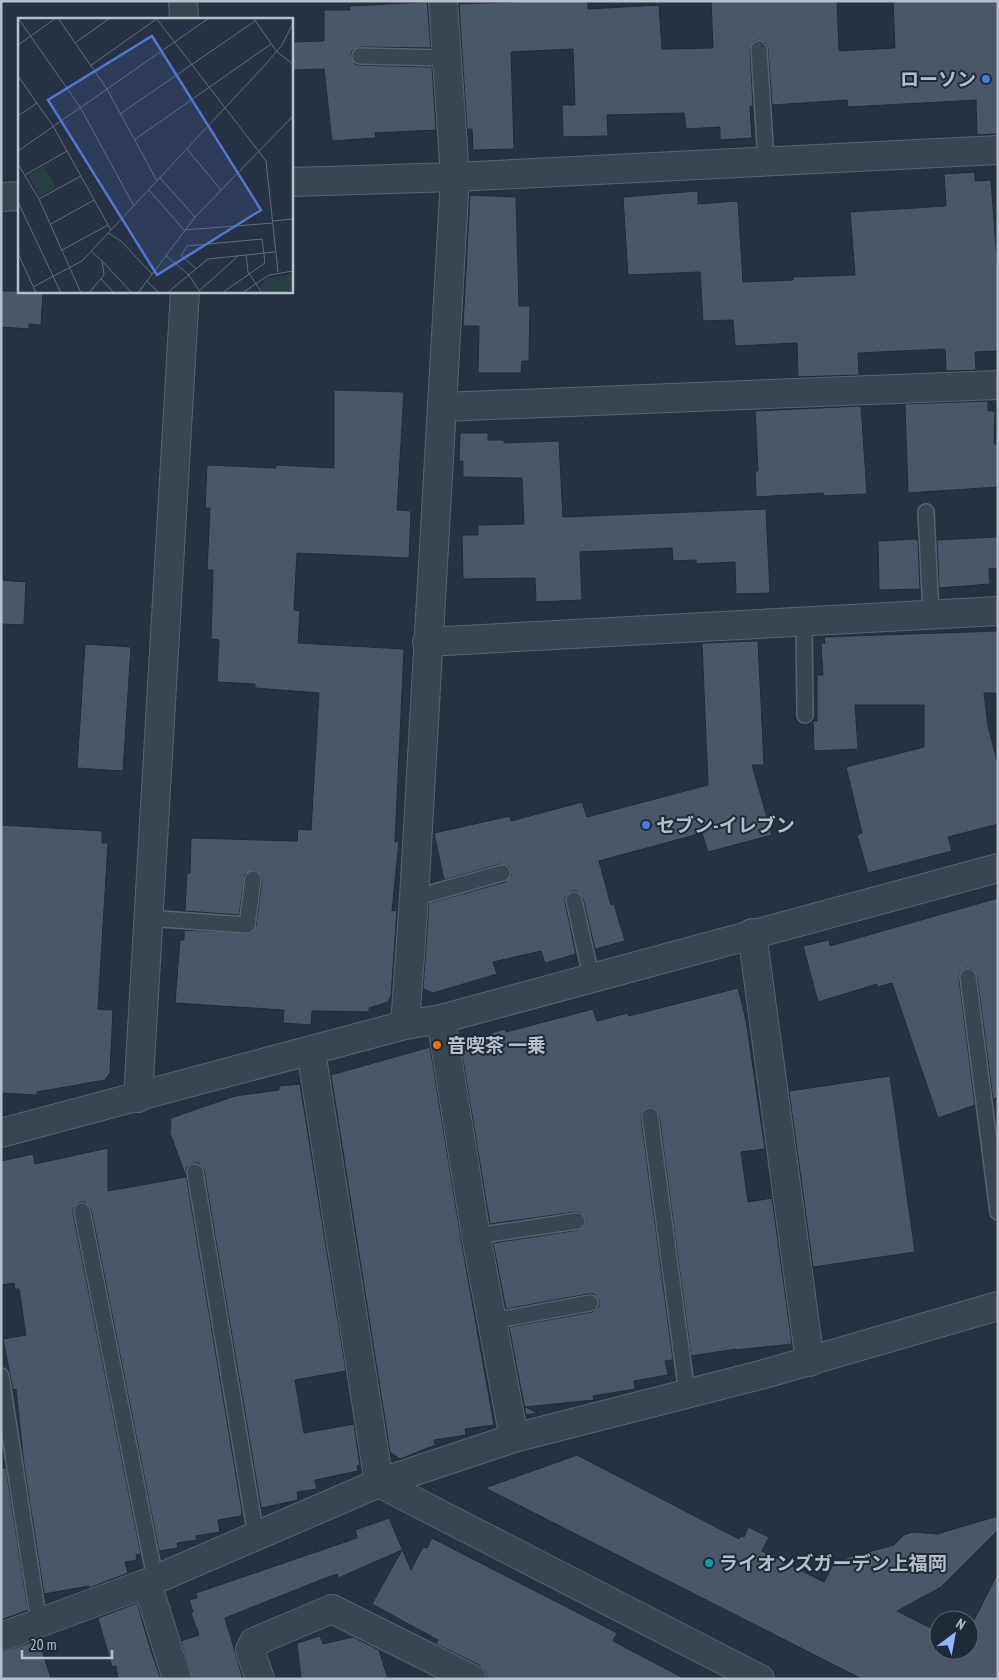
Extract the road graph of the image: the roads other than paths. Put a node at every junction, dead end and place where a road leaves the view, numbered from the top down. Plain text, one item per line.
1 (183, 1) edge
2 (443, 1) edge
3 (184, 18) edge
4 (759, 49) dead end
5 (360, 56) dead end
6 (446, 58) junction
7 (998, 150) edge
8 (766, 161) junction
9 (455, 177) junction
10 (292, 182) edge
11 (18, 196) edge
12 (1, 197) edge
13 (185, 292) edge
14 (998, 385) edge
15 (442, 407) junction
16 (926, 512) dead end
17 (998, 611) edge
18 (931, 614) junction
19 (804, 621) junction
20 (427, 642) junction
21 (805, 715) dead end
22 (998, 868) edge
23 (502, 873) dead end
24 (253, 879) dead end
25 (414, 898) junction
26 (574, 900) dead end
27 (147, 918) junction
28 (752, 933) junction
29 (591, 976) junction
30 (968, 976) dead end
31 (441, 1019) junction
32 (405, 1025) junction
33 (312, 1051) junction
34 (138, 1098) junction
35 (650, 1116) dead end
36 (1, 1133) edge
37 (195, 1172) dead end
38 (82, 1211) dead end
39 (998, 1212) edge
40 (577, 1222) dead end
41 (476, 1236) junction
42 (590, 1302) dead end
43 (998, 1306) edge
44 (492, 1321) junction
45 (810, 1362) junction
46 (1, 1376) edge
47 (687, 1394) junction
48 (514, 1438) junction
49 (379, 1483) junction
50 (256, 1536) junction
51 (151, 1580) junction
52 (39, 1623) junction
53 (1, 1637) edge
54 (177, 1679) edge
55 (260, 1679) edge
56 (472, 1679) edge
57 (760, 1679) edge

1 - 3 street
2 - 6 street
4 - 8 lane
5 - 6 lane
6 - 9 street
7 - 8 street
8 - 9 street
9 - 10 street
9 - 15 street
11 - 12 street
13 - 27 street
14 - 15 street
15 - 20 street
16 - 18 lane
17 - 18 street
18 - 19 street
19 - 20 street
19 - 21 lane
20 - 25 street
22 - 28 street
23 - 25 lane
24 - 27 lane
25 - 32 street
26 - 29 lane
27 - 34 street
28 - 29 street
28 - 45 street
29 - 31 street
30 - 39 lane
31 - 32 street
31 - 41 street
32 - 33 street
33 - 34 street
33 - 49 street
34 - 36 street
35 - 47 lane
37 - 50 lane
38 - 51 lane
40 - 41 lane
41 - 44 street
42 - 44 lane
43 - 45 street
44 - 48 street
45 - 47 street
46 - 52 lane
47 - 48 street
48 - 49 street
49 - 50 street
49 - 57 street
50 - 51 street
51 - 52 street
51 - 54 street
52 - 53 street
55 - 56 street

